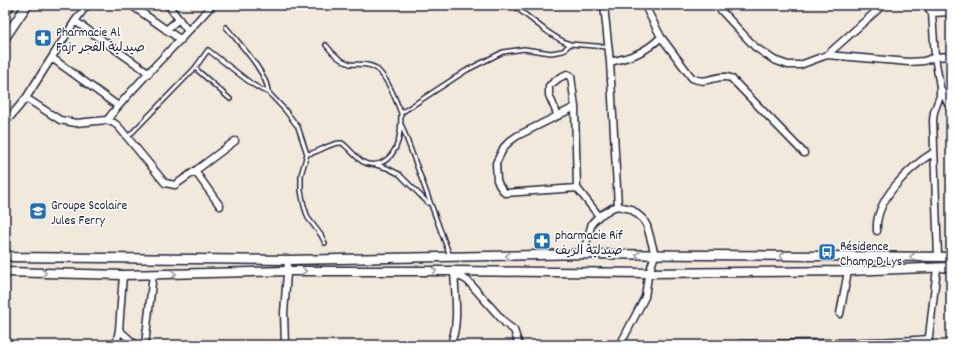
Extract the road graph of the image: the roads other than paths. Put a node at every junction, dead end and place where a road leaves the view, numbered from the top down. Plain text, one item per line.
1 (10, 5) edge
2 (27, 5) edge
3 (87, 5) edge
4 (130, 5) edge
5 (168, 5) edge
6 (212, 5) edge
7 (514, 5) edge
8 (604, 5) edge
9 (716, 5) edge
10 (883, 5) edge
11 (926, 5) edge
12 (645, 6) dead end
13 (5, 12) edge
14 (932, 12) junction
15 (951, 12) edge
16 (179, 19) junction
17 (75, 21) junction
18 (226, 27) dead end
19 (166, 30) junction
20 (188, 31) junction
21 (661, 37) junction
22 (5, 38) edge
23 (181, 40) junction
24 (570, 44) junction
25 (326, 45) dead end
26 (608, 47) junction
27 (827, 55) junction
28 (951, 56) edge
29 (935, 57) junction
30 (52, 58) junction
31 (610, 62) junction
32 (195, 68) junction
33 (149, 73) junction
34 (940, 87) junction
35 (268, 92) junction
36 (26, 98) junction
37 (230, 99) dead end
38 (118, 106) junction
39 (575, 107) junction
40 (951, 110) edge
41 (401, 113) junction
42 (558, 116) junction
43 (5, 119) edge
44 (107, 120) junction
45 (401, 124) junction
46 (127, 138) junction
47 (235, 141) dead end
48 (934, 152) junction
49 (804, 153) dead end
50 (307, 154) junction
51 (376, 165) junction
52 (195, 171) junction
53 (577, 188) junction
54 (430, 204) junction
55 (220, 206) dead end
56 (618, 206) junction
57 (599, 216) junction
58 (877, 231) dead end
59 (325, 244) dead end
60 (5, 254) edge
61 (583, 254) junction
62 (655, 255) junction
63 (451, 257) junction
64 (938, 257) junction
65 (951, 257) edge
66 (258, 260) junction
67 (288, 260) junction
68 (951, 267) edge
69 (938, 268) junction
70 (287, 271) junction
71 (848, 271) junction
72 (5, 272) edge
73 (258, 272) junction
74 (454, 273) junction
75 (649, 273) junction
76 (153, 274) junction
77 (123, 275) junction
78 (840, 314) dead end
79 (119, 330) junction
80 (928, 342) edge
81 (774, 344) edge
82 (826, 344) edge
83 (116, 345) edge
84 (136, 345) edge
85 (145, 345) edge
86 (286, 345) edge
87 (450, 345) edge
88 (519, 345) edge
89 (620, 345) edge
90 (736, 345) edge

1 - 13 street
2 - 22 street
3 - 17 street
4 - 19 street
5 - 16 street
6 - 20 street
7 - 24 lane
8 - 26 street
9 - 27 street
10 - 27 street
11 - 14 street
12 - 21 street
14 - 15 street
14 - 29 street
16 - 19 street
16 - 20 street
17 - 30 street
17 - 33 street
18 - 35 lane
19 - 23 street
20 - 23 street
21 - 31 street
21 - 49 street
23 - 33 street
24 - 26 lane
24 - 41 lane
25 - 41 lane
26 - 31 street
27 - 29 street
28 - 29 street
29 - 34 street
30 - 36 street
30 - 38 street
31 - 56 street
32 - 35 lane
32 - 37 lane
32 - 46 lane
33 - 38 street
34 - 40 street
34 - 48 street
35 - 50 lane
36 - 43 street
36 - 44 street
38 - 44 street
39 - 42 street
39 - 42 street
39 - 53 street
41 - 45 lane
42 - 53 street
44 - 46 street
45 - 51 lane
45 - 54 lane
46 - 52 street
47 - 52 street
48 - 58 street
48 - 64 street
50 - 51 lane
50 - 59 lane
51 - 54 lane
52 - 55 street
53 - 57 street
54 - 63 lane
56 - 57 street
56 - 62 street
57 - 61 street
60 - 66 street
62 -> 61 street
61 -> 63 street
64 -> 62 street
62 - 75 street
63 - 67 street
64 - 65 street
66 - 67 street
66 - 73 street
67 - 70 street
68 - 69 street
69 - 71 street
69 - 80 street
70 - 73 street
70 -> 74 street
70 - 86 street
71 - 75 street
71 - 78 street
72 -> 77 street
76 -> 73 street
74 - 75 street
74 - 87 street
74 - 88 street
75 - 89 street
76 - 77 street
76 - 85 street
77 - 79 street
79 - 83 street
79 - 84 street
80 - 82 street
81 - 82 street
81 - 90 street

